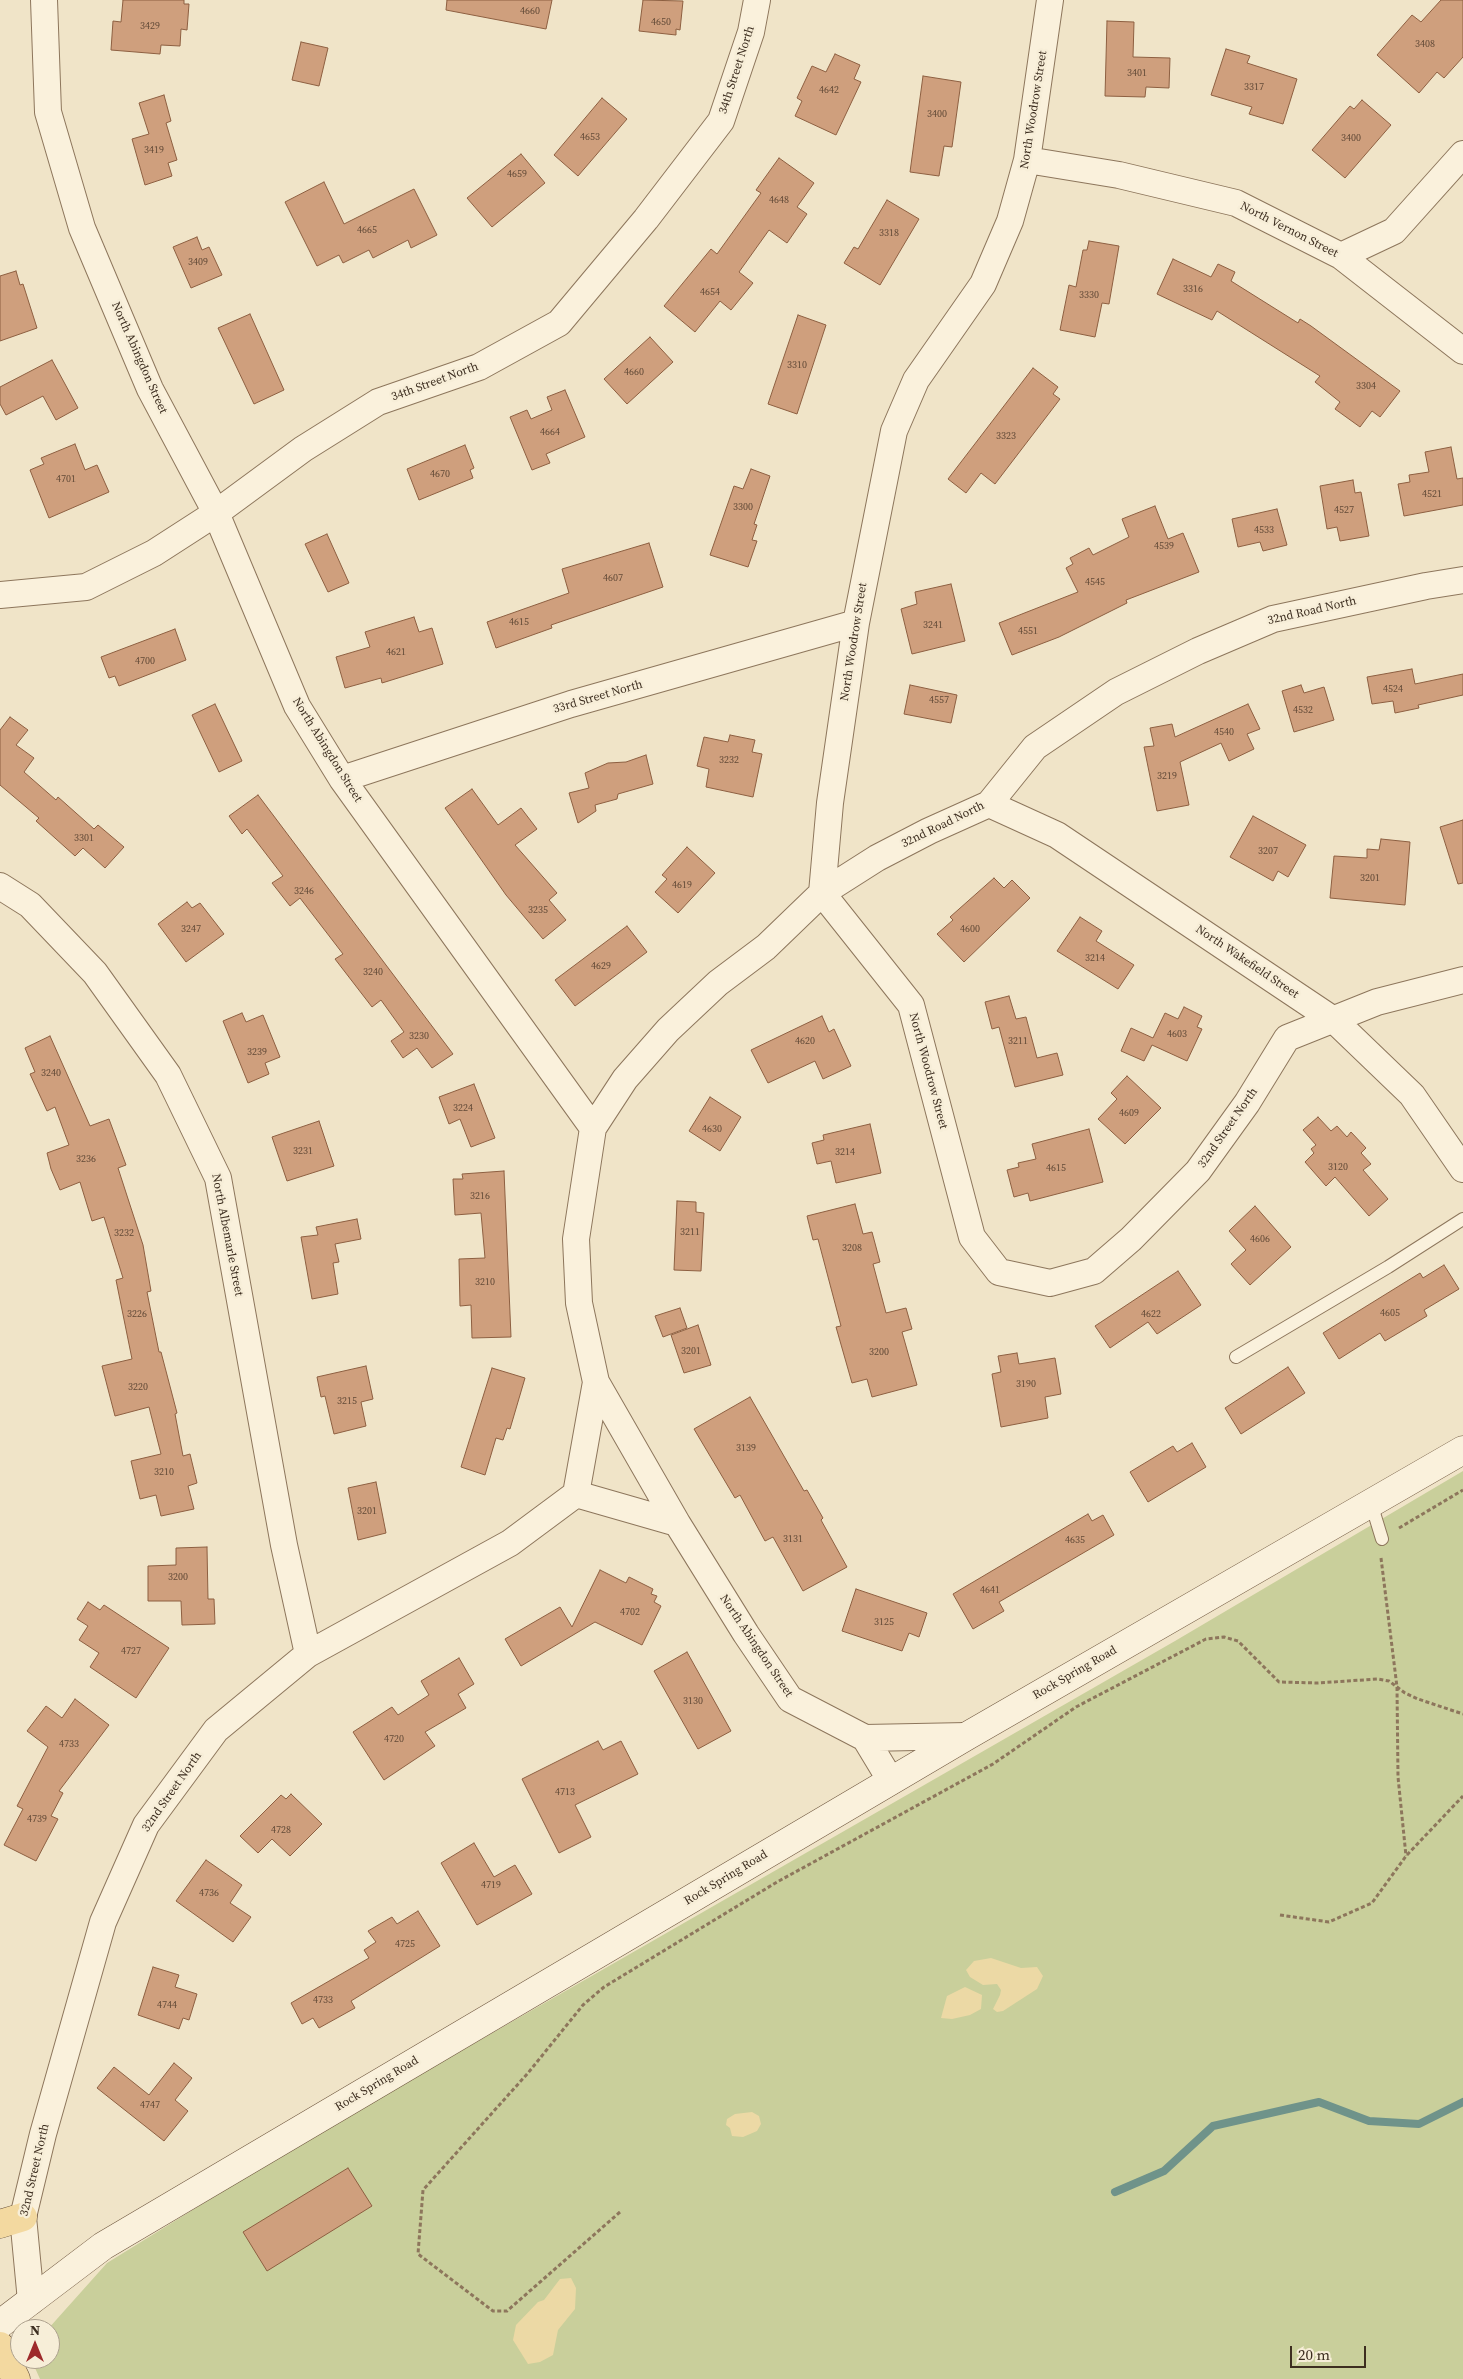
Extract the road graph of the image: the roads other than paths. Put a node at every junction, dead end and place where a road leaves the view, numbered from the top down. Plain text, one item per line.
1 (44, 0) edge
2 (757, 0) edge
3 (1050, 0) edge
4 (1463, 154) edge
5 (1028, 160) junction
6 (1341, 256) junction
7 (1463, 351) edge
8 (216, 513) junction
9 (1463, 580) edge
10 (0, 595) edge
11 (856, 623) junction
12 (342, 778) junction
13 (989, 804) junction
14 (0, 886) edge
15 (822, 893) junction
16 (1463, 980) edge
17 (1335, 1021) junction
18 (594, 1128) junction
19 (1463, 1169) edge
20 (1463, 1219) edge
21 (999, 1272) joint
22 (1236, 1357) dead end
23 (596, 1382) junction
24 (1463, 1450) edge
25 (576, 1494) junction
26 (1371, 1503) junction
27 (678, 1524) junction
28 (1382, 1539) road end
29 (308, 1654) junction
30 (967, 1736) junction
31 (865, 1738) junction
32 (891, 1781) junction
33 (11, 2220) edge
34 (30, 2301) junction
35 (0, 2324) edge
36 (0, 2346) edge
37 (16, 2379) edge

1 - 8 street, North Abingdon Street
2 - 8 street, 34th Street North
3 - 5 street, North Woodrow Street
4 - 6 street
5 - 6 street, North Vernon Street
5 - 11 street, North Woodrow Street
6 - 7 street, North Vernon Street
8 - 10 street, 34th Street North
8 - 12 street, North Abingdon Street
9 - 13 street, 32nd Road North
11 - 12 street, 33rd Street North
11 - 15 street, North Woodrow Street
12 - 18 street, North Abingdon Street
13 - 15 street, 32nd Road North
13 - 17 street, North Wakefield Street
14 - 29 street, North Albemarle Street
15 - 18 street, 32nd Road North
15 - 21 street, North Woodrow Street
16 - 17 street, 32nd Street North
17 - 19 street, North Wakefield Street
17 - 21 street, 32nd Street North
18 - 23 street, North Abingdon Street
20 - 22 lane
23 - 25 street, North Abingdon Street
23 - 27 street, North Abingdon Street
24 - 26 street, Rock Spring Road
25 - 27 street
25 - 29 street, 32nd Street North
26 - 28 lane
26 - 30 street, Rock Spring Road
27 - 31 street, North Abingdon Street
29 - 33 street, 32nd Street North
30 - 31 street, North Abingdon Street
30 - 32 street, Rock Spring Road
31 - 32 street
32 - 34 street, Rock Spring Road
33 - 34 street, 32nd Street North
34 - 35 street, Rock Spring Road
36 - 37 main road

